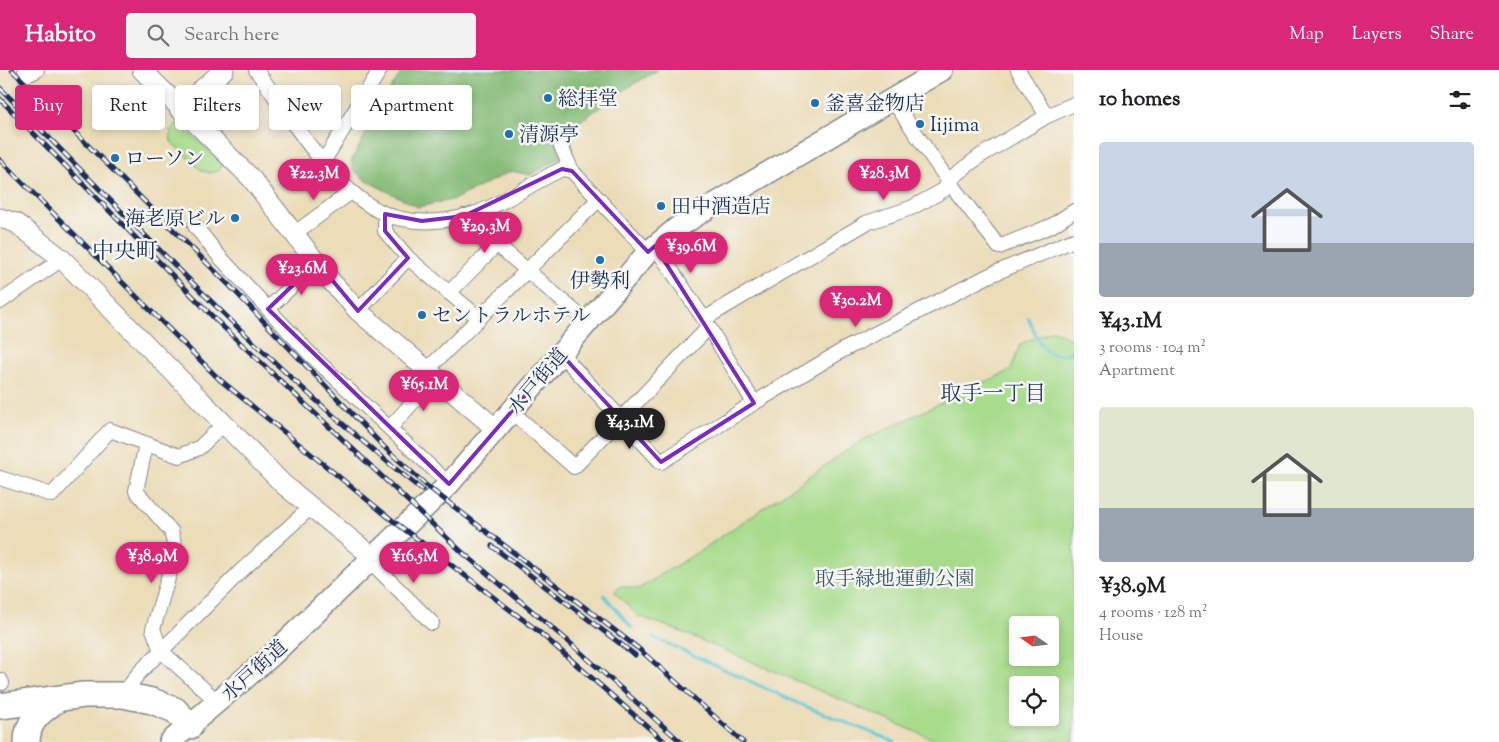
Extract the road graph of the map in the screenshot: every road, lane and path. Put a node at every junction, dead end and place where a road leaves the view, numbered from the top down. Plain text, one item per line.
1 (25, 70) edge
2 (37, 70) edge
3 (142, 70) edge
4 (224, 70) edge
5 (256, 70) edge
6 (379, 70) edge
7 (942, 70) edge
8 (1018, 70) edge
9 (207, 85) edge
10 (892, 99) junction
11 (175, 104) edge
12 (1074, 104) edge
13 (1047, 116) junction
14 (202, 130) edge
15 (559, 142) dead end
16 (323, 162) junction
17 (572, 171) junction
18 (949, 182) junction
19 (351, 192) junction
20 (599, 199) junction
21 (1074, 211) edge
22 (385, 214) junction
23 (464, 216) junction
24 (0, 218) edge
25 (196, 226) dead end
26 (1051, 226) junction
27 (295, 233) junction
28 (1074, 240) edge
29 (496, 245) junction
30 (652, 249) junction
31 (1048, 249) junction
32 (408, 258) junction
33 (62, 259) junction
34 (316, 262) junction
35 (527, 270) junction
36 (449, 293) junction
37 (0, 302) edge
38 (268, 309) junction
39 (358, 311) junction
40 (478, 317) junction
41 (587, 322) junction
42 (706, 323) junction
43 (561, 354) junction
44 (431, 373) junction
45 (754, 403) junction
46 (520, 418) dead end
47 (620, 419) junction
48 (224, 424) junction
49 (390, 428) junction
50 (496, 429) junction
51 (146, 444) junction
52 (0, 478) edge
53 (449, 484) junction
54 (310, 508) junction
55 (374, 558) junction
56 (432, 623) dead end
57 (161, 651) junction
58 (1, 690) edge
59 (123, 695) junction
60 (58, 699) junction
61 (218, 702) junction
62 (190, 726) junction
63 (27, 742) edge
64 (170, 742) edge

1 - 2 street
3 - 11 street
4 - 9 street
5 - 16 street
6 - 16 street
7 - 10 main road, 水戸街道
8 - 13 street
10 - 18 street
10 - 30 main road, 水戸街道
12 - 13 street
13 - 18 street
14 - 27 street
15 - 17 street
16 - 19 street
17 - 20 street
17 - 23 street
18 - 26 street
18 - 42 street
19 - 22 street
19 - 27 street
20 - 30 street
20 - 35 street
21 - 26 street
22 - 23 street
22 - 32 street
23 - 29 street
24 - 33 street
25 - 38 street
26 - 31 street
27 - 34 street
28 - 31 street
29 - 35 street
29 - 36 street
30 - 41 main road, 水戸街道
30 - 42 street
31 - 45 street
32 - 36 street
32 - 39 street
33 - 37 street
33 - 48 street
34 - 38 street
34 - 39 street
35 - 40 street
35 - 41 street
36 - 40 street
38 - 49 street
39 - 44 street
40 - 44 street
41 - 43 main road, 水戸街道
42 - 45 street
42 - 47 street
43 - 47 street
43 - 50 main road, 水戸街道
44 - 49 street
44 - 50 street
45 - 47 street
46 - 47 street
48 - 51 street
48 - 54 street
49 - 53 street
50 - 53 main road, 水戸街道
51 - 52 street
51 - 57 street
53 - 55 main road, 水戸街道
54 - 55 street
54 - 57 street
55 - 56 street
55 - 61 main road, 水戸街道
57 - 59 street
57 - 61 street
58 - 60 highway
59 - 60 highway
59 - 62 highway
60 - 63 highway
61 - 62 main road, 水戸街道
62 - 64 main road, 水戸街道

